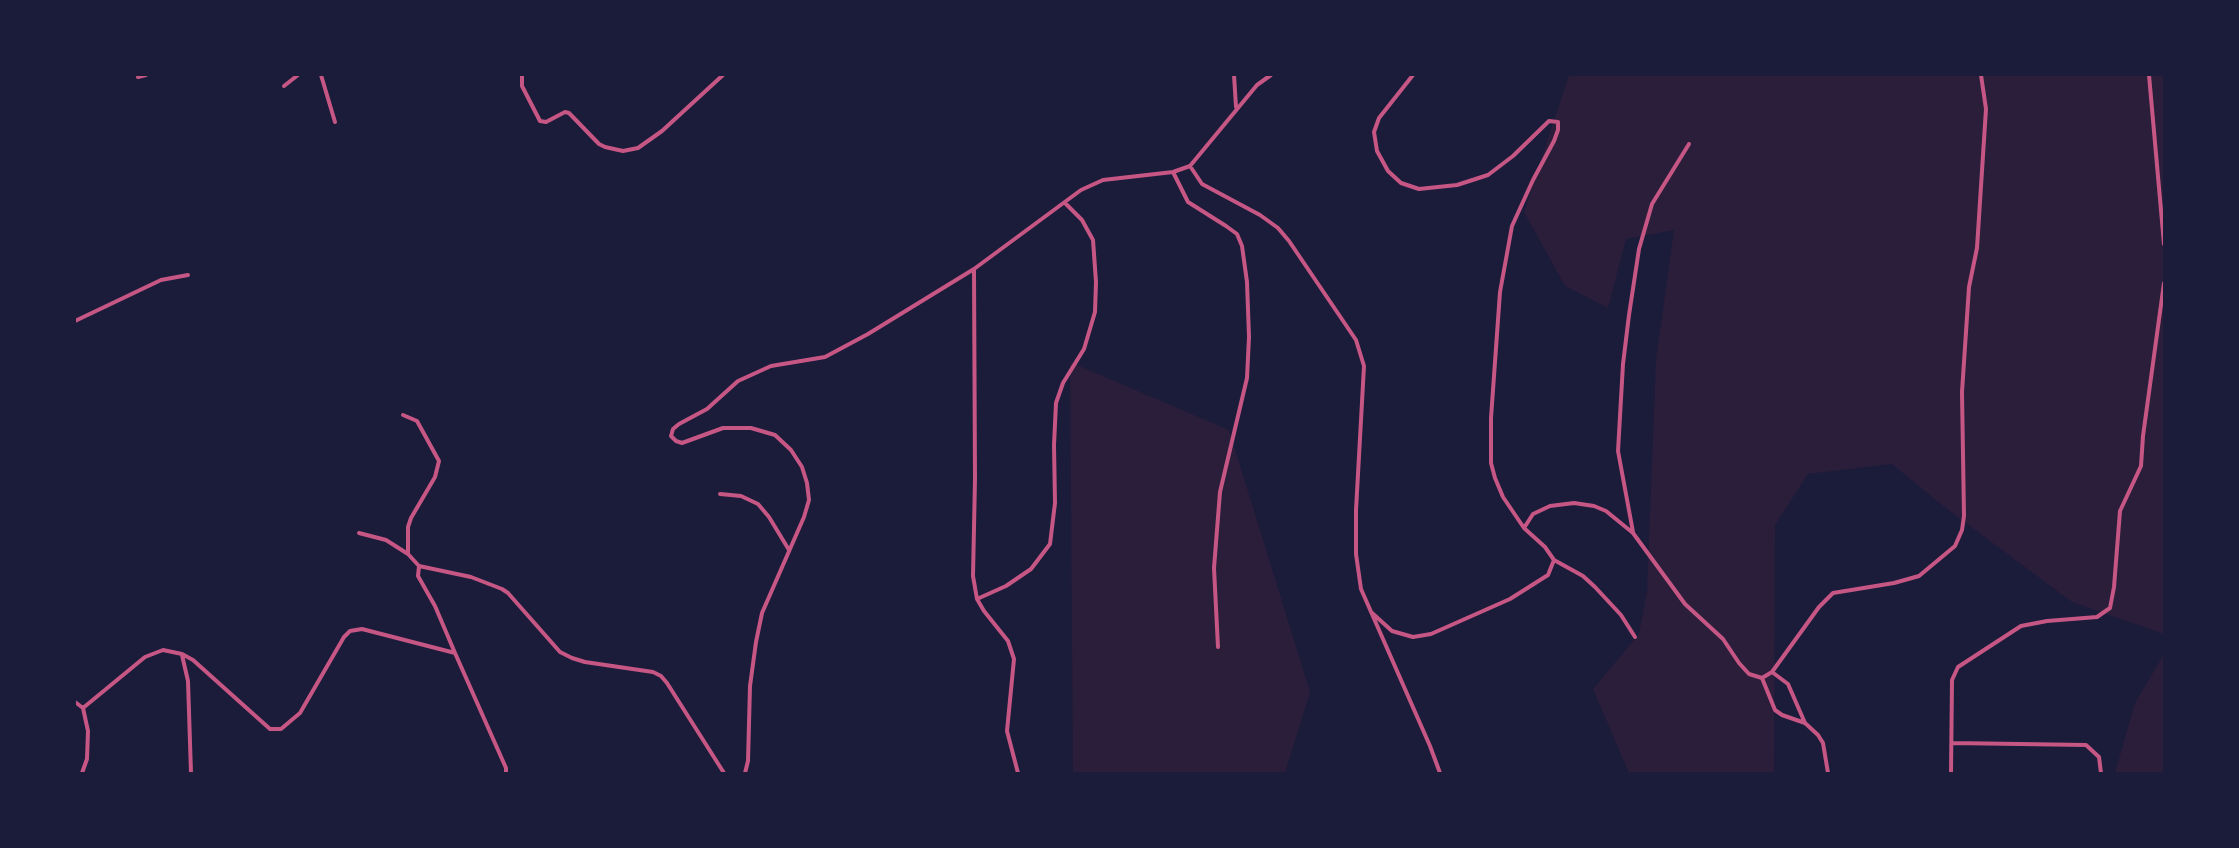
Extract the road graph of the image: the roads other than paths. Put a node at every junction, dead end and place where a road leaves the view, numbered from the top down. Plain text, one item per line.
1 (146, 75) edge
2 (298, 75) edge
3 (321, 75) edge
4 (522, 75) edge
5 (723, 75) edge
6 (1234, 75) edge
7 (1271, 75) edge
8 (1413, 75) edge
9 (1981, 75) edge
10 (2149, 75) edge
11 (138, 76) edge
12 (284, 86) dead end
13 (1236, 108) junction
14 (335, 122) dead end
15 (1689, 144) dead end
16 (1190, 166) junction
17 (1173, 172) junction
18 (1065, 203) junction
19 (2164, 244) edge
20 (974, 269) junction
21 (188, 275) dead end
22 (2164, 283) edge
23 (75, 321) edge
24 (403, 415) dead end
25 (720, 494) dead end
26 (1524, 528) junction
27 (1633, 533) junction
28 (359, 534) dead end
29 (790, 551) junction
30 (408, 554) junction
31 (1554, 560) junction
32 (419, 567) junction
33 (977, 599) junction
34 (1371, 612) junction
35 (1635, 637) dead end
36 (1218, 647) dead end
37 (455, 653) junction
38 (182, 654) junction
39 (1772, 672) junction
40 (1762, 678) junction
41 (75, 702) edge
42 (83, 708) junction
43 (1804, 723) junction
44 (1952, 743) junction
45 (82, 773) edge
46 (192, 773) edge
47 (506, 773) edge
48 (724, 773) edge
49 (745, 773) edge
50 (1018, 773) edge
51 (1440, 773) edge
52 (1828, 773) edge
53 (1951, 773) edge
54 (2101, 773) edge

1 - 11 street
2 - 12 street
3 - 14 street
4 - 5 street
6 - 13 street
7 - 13 street
8 - 26 street
9 - 39 street
10 - 19 street
13 - 16 street
15 - 27 street
16 - 17 street
16 - 34 street
17 - 18 street
17 - 36 street
18 - 20 street
18 - 33 street
20 - 29 street
20 - 33 street
21 - 23 street
22 - 44 street
24 - 30 street
25 - 29 street
26 - 27 street
26 - 31 street
27 - 40 street
28 - 30 street
29 - 49 street
30 - 32 street
31 - 34 street
31 - 35 street
32 - 37 street
32 - 48 street
33 - 50 street
34 - 51 street
37 - 38 street
37 - 47 street
38 - 42 street
38 - 46 street
39 - 40 street
39 - 43 street
40 - 43 street
41 - 42 street
42 - 45 street
43 - 52 street
44 - 53 street
44 - 54 street

